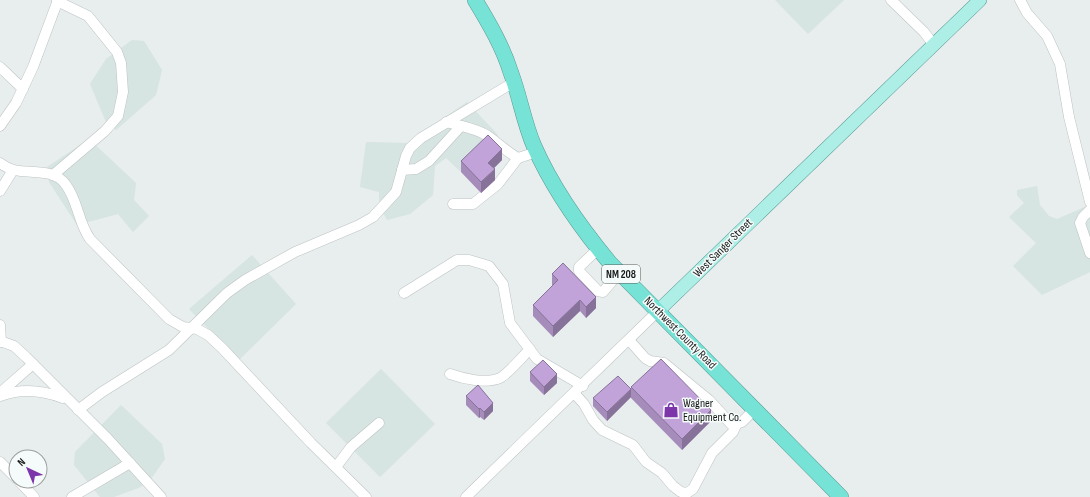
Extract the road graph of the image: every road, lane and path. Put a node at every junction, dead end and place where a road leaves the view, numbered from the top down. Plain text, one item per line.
1 (57, 0) edge
2 (475, 0) edge
3 (891, 0) edge
4 (980, 0) edge
5 (1020, 0) edge
6 (934, 44) junction
7 (0, 69) edge
8 (514, 82) junction
9 (23, 89) junction
10 (446, 122) junction
11 (0, 126) edge
12 (461, 126) junction
13 (537, 152) junction
14 (518, 158) junction
15 (0, 163) edge
16 (13, 170) junction
17 (402, 170) junction
18 (53, 175) junction
19 (0, 191) edge
20 (1090, 202) edge
21 (454, 204) dead end
22 (1090, 210) edge
23 (598, 249) junction
24 (1090, 253) edge
25 (620, 272) junction
26 (404, 293) dead end
27 (658, 311) junction
28 (0, 325) edge
29 (192, 328) junction
30 (629, 340) junction
31 (1, 341) edge
32 (530, 349) junction
33 (33, 364) junction
34 (450, 374) dead end
35 (583, 386) junction
36 (575, 394) junction
37 (0, 395) edge
38 (67, 399) junction
39 (755, 409) junction
40 (78, 410) junction
41 (379, 423) dead end
42 (736, 425) junction
43 (0, 462) edge
44 (130, 463) junction
45 (336, 467) junction
46 (8, 470) edge
47 (26, 489) edge
48 (34, 497) edge
49 (72, 497) edge
50 (161, 497) edge
51 (366, 497) edge
52 (466, 497) edge
53 (841, 497) edge

1 - 9 street
1 - 18 street
2 - 8 highway, Northwest County Road / NM 208
3 - 6 street
4 - 6 main road, West Sanger Street
5 - 20 street
6 - 27 main road, West Sanger Street
7 - 9 street
8 - 10 street
8 - 13 highway, Northwest County Road / NM 208
9 - 11 street
10 - 12 street
10 - 17 street
12 - 14 street
12 - 17 street
13 - 14 street
13 - 23 highway, Northwest County Road / NM 208
14 - 21 street
15 - 16 street
16 - 18 street
16 - 19 street
17 - 29 street
18 - 29 street
22 - 24 street
23 - 25 highway, Northwest County Road / NM 208
23 - 25 street
25 - 27 highway, Northwest County Road / NM 208
26 - 32 street
27 - 30 street, West Sanger Street
27 - 39 highway, Northwest County Road / NM 208
28 - 31 street
29 - 40 street
29 - 45 street
30 - 35 street, West Sanger Street
30 - 42 street
31 - 33 street
32 - 34 street
32 - 35 street
33 - 37 street
33 - 38 street
35 - 36 street, West Sanger Street
36 - 42 street
36 - 52 street, West Sanger Street
37 - 38 street
38 - 40 street
39 - 42 street
39 - 53 highway, Northwest County Road / NM 208
40 - 44 street
41 - 45 street
43 - 46 street
44 - 49 street
44 - 50 street
45 - 51 street
47 - 48 street

